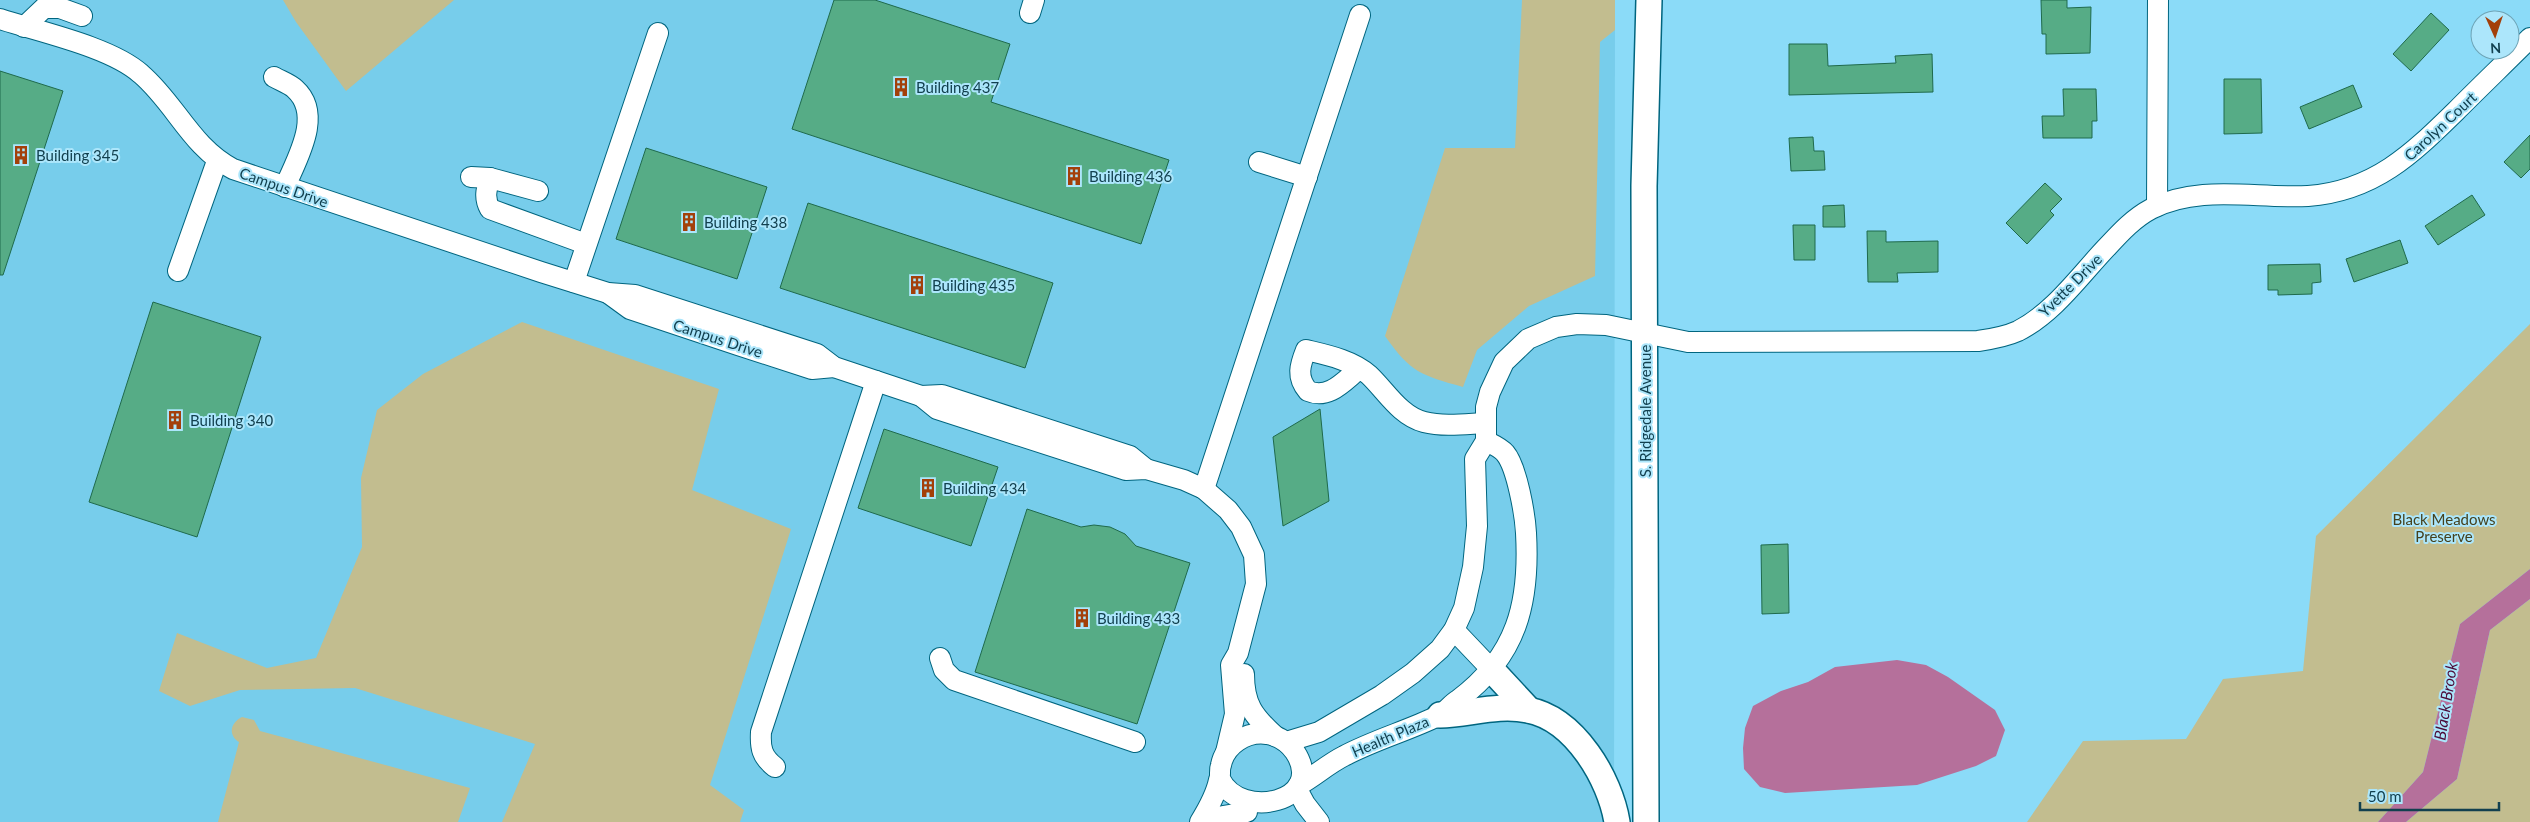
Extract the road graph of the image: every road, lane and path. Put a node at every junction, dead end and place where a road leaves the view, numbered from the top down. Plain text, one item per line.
1 (1649, 0) edge
2 (2158, 0) edge
3 (82, 16) dead end
4 (1360, 16) dead end
5 (0, 19) edge
6 (24, 27) junction
7 (658, 33) dead end
8 (2530, 38) edge
9 (274, 77) dead end
10 (216, 160) junction
11 (1259, 162) dead end
12 (1307, 177) junction
13 (285, 188) junction
14 (538, 191) dead end
15 (2157, 206) junction
16 (586, 244) junction
17 (178, 271) dead end
18 (574, 282) junction
19 (1645, 333) junction
20 (1359, 369) junction
21 (876, 381) junction
22 (1486, 432) junction
23 (1204, 489) junction
24 (1454, 630) junction
25 (1238, 653) junction
26 (940, 658) dead end
27 (1491, 669) junction
28 (1529, 710) junction
29 (1440, 715) junction
30 (1281, 739) junction
31 (1134, 742) dead end
32 (1226, 752) junction
33 (774, 767) dead end
34 (1220, 779) junction
35 (1299, 788) junction
36 (1252, 813) junction
37 (1200, 822) edge
38 (1206, 822) edge
39 (1274, 822) edge
40 (1319, 822) edge
41 (1618, 822) edge
42 (1646, 822) edge

1 - 19 main road, S. Ridgedale Avenue
2 - 15 street
3 - 6 street
4 - 12 street
5 - 6 street, Campus Drive
6 - 10 street, Campus Drive
7 - 16 street
8 - 15 street, Carolyn Court
9 - 13 street
10 - 13 street, Campus Drive
10 - 17 street
11 - 12 street
12 - 23 street
13 - 18 street, Campus Drive
14 - 16 street
15 - 19 street, Yvette Drive
16 - 18 street
18 - 21 street, Campus Drive
19 - 22 street
19 - 42 main road, S. Ridgedale Avenue
20 - 20 street
20 - 22 street
21 - 23 street, Campus Drive
21 - 33 street
22 - 24 street
22 - 27 street, Health Plaza
23 - 25 street, Campus Drive
24 - 27 street
24 - 30 street
25 - 30 street, Campus Drive
25 - 32 street, Campus Drive
26 - 31 street
27 - 28 main road
27 - 29 street, Health Plaza
28 - 29 main road
28 - 41 main road
29 - 35 street, Health Plaza
30 - 32 street
30 - 35 street
32 - 34 street
34 - 36 street
34 - 37 street
35 - 36 street
35 - 40 street
36 - 38 street
36 - 39 street

